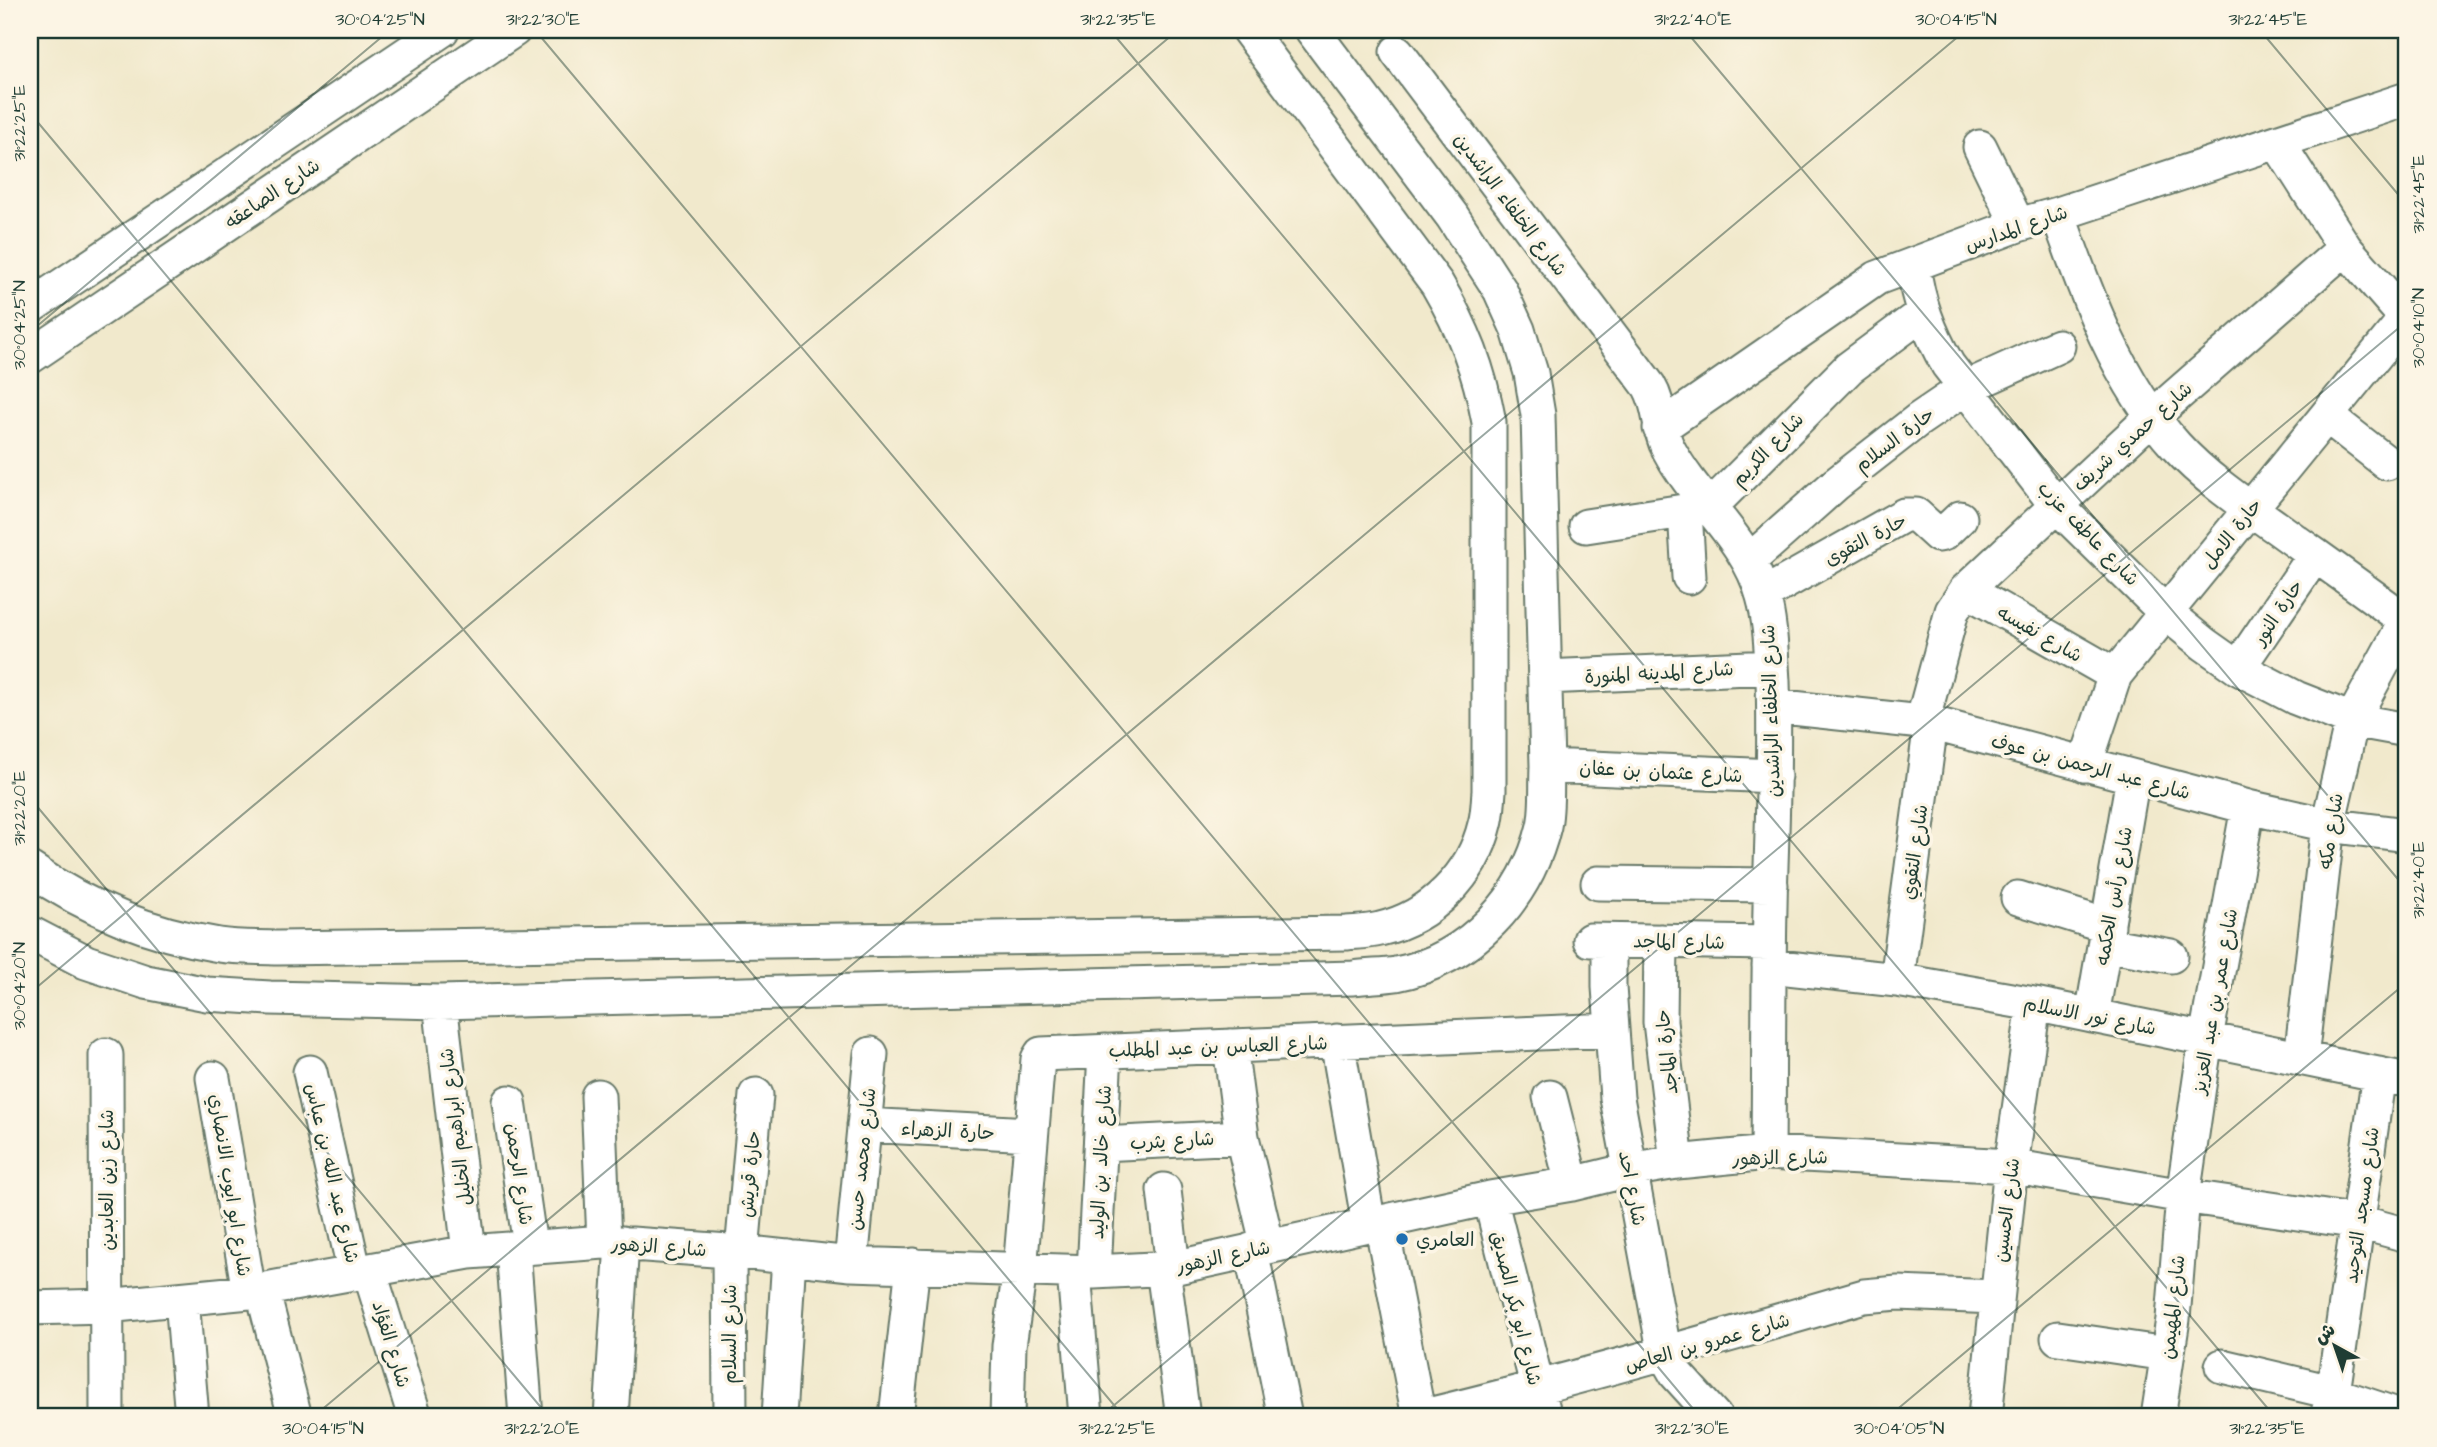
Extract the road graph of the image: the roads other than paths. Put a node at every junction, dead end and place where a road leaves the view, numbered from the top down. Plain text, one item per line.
1 (442, 30) edge
2 (514, 30) edge
3 (1248, 30) edge
4 (1312, 30) edge
5 (1397, 52) dead end
6 (2407, 99) edge
7 (2278, 143) junction
8 (1980, 147) dead end
9 (2058, 214) junction
10 (2018, 225) junction
11 (2345, 248) junction
12 (1913, 265) junction
13 (30, 307) edge
14 (2403, 308) edge
15 (1923, 313) junction
16 (2058, 346) dead end
17 (30, 357) edge
18 (1965, 388) junction
19 (2153, 416) junction
20 (2327, 416) junction
21 (1660, 428) junction
22 (2388, 463) dead end
23 (2056, 505) junction
24 (1697, 509) junction
25 (2251, 509) junction
26 (1961, 518) dead end
27 (1586, 526) dead end
28 (2315, 555) junction
29 (1749, 561) junction
30 (1689, 577) dead end
31 (1966, 590) junction
32 (1763, 595) junction
33 (2166, 612) junction
34 (2407, 620) edge
35 (1772, 667) junction
36 (2238, 668) junction
37 (2115, 676) junction
38 (1545, 677) junction
39 (1774, 706) junction
40 (2351, 720) junction
41 (1926, 723) junction
42 (2407, 730) edge
43 (2085, 765) junction
44 (1548, 766) junction
45 (1774, 776) junction
46 (2133, 777) junction
47 (2248, 807) junction
48 (2328, 825) junction
49 (2407, 835) edge
50 (30, 869) edge
51 (1598, 883) dead end
52 (1771, 885) junction
53 (2018, 898) dead end
54 (30, 933) edge
55 (2106, 935) junction
56 (1599, 940) joint
57 (1661, 941) junction
58 (1769, 954) junction
59 (2171, 956) dead end
60 (1897, 981) junction
61 (440, 1002) junction
62 (2034, 1004) junction
63 (2092, 1016) junction
64 (1612, 1030) junction
65 (2206, 1038) junction
66 (1337, 1041) junction
67 (1230, 1046) junction
68 (1105, 1051) junction
69 (870, 1054) dead end
70 (106, 1055) dead end
71 (2301, 1058) junction
72 (310, 1072) dead end
73 (2393, 1077) edge
74 (213, 1078) dead end
75 (756, 1095) dead end
76 (598, 1096) dead end
77 (1550, 1097) dead end
78 (509, 1102) dead end
79 (864, 1125) junction
80 (1031, 1134) junction
81 (1242, 1137) junction
82 (1101, 1143) junction
83 (1768, 1153) junction
84 (1677, 1162) junction
85 (2011, 1166) junction
86 (1629, 1170) junction
87 (1572, 1184) junction
88 (1164, 1191) dead end
89 (2183, 1196) junction
90 (1490, 1198) junction
91 (2359, 1222) junction
92 (1375, 1223) junction
93 (2407, 1235) edge
94 (613, 1242) junction
95 (522, 1247) junction
96 (1260, 1249) junction
97 (470, 1252) junction
98 (736, 1252) junction
99 (789, 1257) junction
100 (850, 1264) junction
101 (913, 1265) junction
102 (1168, 1268) junction
103 (1020, 1270) junction
104 (362, 1272) junction
105 (1084, 1272) junction
106 (255, 1291) junction
107 (1996, 1297) junction
108 (182, 1299) junction
109 (106, 1306) junction
110 (30, 1308) edge
111 (2058, 1338) dead end
112 (1665, 1354) junction
113 (2168, 1354) junction
114 (2222, 1366) dead end
115 (1541, 1403) edge
116 (2330, 1405) edge
117 (107, 1417) edge
118 (192, 1417) edge
119 (295, 1417) edge
120 (415, 1417) edge
121 (526, 1417) edge
122 (611, 1417) edge
123 (730, 1417) edge
124 (779, 1417) edge
125 (896, 1417) edge
126 (1007, 1417) edge
127 (1086, 1417) edge
128 (1183, 1417) edge
129 (1285, 1417) edge
130 (1420, 1417) edge
131 (1715, 1417) edge
132 (1985, 1417) edge
133 (2158, 1417) edge
134 (2403, 1417) edge

1 - 13 street
2 - 17 street, شارع الصاعقه
3 - 50 street
4 - 38 street
5 - 21 street, شارع الخلفاء الراشدين
6 - 7 street, شارع المدارس
7 - 9 street, شارع المدارس
7 - 11 street
8 - 10 street
9 - 10 street, شارع المدارس
9 - 19 street
10 - 12 street, شارع المدارس
11 - 14 street
11 - 19 street, شارع حمدي شريف
12 - 15 street, شارع عاطف عزب
12 - 21 street, شارع المدارس
14 - 20 street, حارة الامل
15 - 18 street, شارع عاطف عزب
15 - 24 street, شارع الكريم
16 - 18 street, حارة السلام
18 - 23 street, شارع عاطف عزب
18 - 29 street, حارة السلام
19 - 23 street, شارع حمدي شريف
19 - 25 street
20 - 22 street
20 - 25 street, حارة الامل
21 - 24 street, شارع الخلفاء الراشدين
23 - 31 street, شارع حمدي شريف
23 - 33 street, شارع عاطف عزب
24 - 27 street
24 - 29 street, شارع الخلفاء الراشدين
24 - 30 street
25 - 28 street
25 - 33 street, حارة الامل
26 - 32 street, حارة التقوى
28 - 34 street
28 - 36 street, حارة النور
29 - 32 street, شارع الخلفاء الراشدين
31 - 37 street, شارع نفيسه
31 - 41 street, شارع حمدي شريف
32 - 35 street, شارع الخلفاء الراشدين
33 - 36 street, شارع عاطف عزب
33 - 37 street, حارة الامل
34 - 40 street, شارع مكه
35 - 38 street, شارع المدينه المنورة
35 - 39 street, شارع الخلفاء الراشدين
36 - 40 street, شارع عاطف عزب
37 - 43 street, حارة الامل
38 - 44 street
39 - 41 street, شارع عبد الرحمن بن عوف
39 - 45 street, شارع الخلفاء الراشدين
40 - 42 street, شارع عاطف عزب
40 - 48 street, شارع مكه
41 - 43 street, شارع عبد الرحمن بن عوف
41 - 60 street, شارع التقوي
43 - 46 street, شارع عبد الرحمن بن عوف
44 - 45 street, شارع عثمان بن عفان
44 - 61 street
45 - 52 street, شارع الخلفاء الراشدين
46 - 47 street, شارع عبد الرحمن بن عوف
46 - 55 street, شارع رأس الحكمه
47 - 48 street, شارع عبد الرحمن بن عوف
47 - 65 street, شارع عمر بن عبد العزيز
48 - 49 street, شارع عبد الرحمن بن عوف
48 - 71 street, شارع مكه
51 - 52 street
52 - 58 street, شارع الخلفاء الراشدين
53 - 55 street
54 - 61 street
55 - 59 street
55 - 63 street, شارع رأس الحكمه
56 - 57 street, شارع الماجد
56 - 64 street, شارع احد
57 - 58 street, شارع الماجد
57 - 84 street, حارة الماجد
58 - 60 street, شارع نور الاسلام
58 - 83 street, شارع الخلفاء الراشدين
60 - 62 street, شارع نور الاسلام
61 - 97 street, شارع ابراهيم الخليل
62 - 63 street, شارع نور الاسلام
62 - 85 street, شارع الحسين
63 - 65 street, شارع نور الاسلام
64 - 66 street, شارع العباس بن عبد المطلب
64 - 86 street, شارع احد
65 - 71 street, شارع نور الاسلام
65 - 89 street, شارع عمر بن عبد العزيز
66 - 67 street, شارع العباس بن عبد المطلب
66 - 92 street
67 - 68 street, شارع العباس بن عبد المطلب
67 - 81 street
68 - 80 street, شارع العباس بن عبد المطلب
68 - 82 street, شارع خالد بن الوليد
69 - 79 street, شارع محمد حسن
70 - 109 street, شارع زين العابدين
71 - 73 street, شارع نور الاسلام
72 - 104 street, شارع عبد الله بن عباس
73 - 91 street, شارع مسجد التوحيد
74 - 106 street, شارع ابو ايوب الانصاري
75 - 98 street, حارة قريش
76 - 94 street
77 - 87 street
78 - 95 street, شارع الرحمن
79 - 80 street, حارة الزهراء
79 - 100 street, شارع محمد حسن
80 - 103 street, شارع العباس بن عبد المطلب
81 - 82 street, شارع يثرب
81 - 96 street
82 - 105 street, شارع خالد بن الوليد
83 - 84 street, شارع الزهور
83 - 85 street, شارع الزهور
84 - 86 street, شارع الزهور
85 - 89 street, شارع الزهور
85 - 107 street, شارع الحسين
86 - 87 street, شارع الزهور
86 - 112 street, شارع احد
87 - 90 street, شارع الزهور
88 - 102 street
89 - 91 street, شارع الزهور
89 - 113 street, شارع المهيمن
90 - 92 street, شارع الزهور
90 - 115 street, شارع ابو بكر الصديق
91 - 93 street, شارع الزهور
91 - 116 street, شارع مسجد التوحيد
92 - 96 street, شارع الزهور
92 - 130 street
94 - 95 street, شارع الزهور
94 - 98 street, شارع الزهور
94 - 122 street
95 - 97 street, شارع الزهور
95 - 121 street, شارع الرحمن
96 - 102 street, شارع الزهور
96 - 129 street
97 - 104 street, شارع الزهور
98 - 99 street, شارع الزهور
98 - 123 street, شارع السلام
99 - 100 street, شارع الزهور
99 - 124 street
100 - 101 street, شارع الزهور
101 - 103 street, شارع الزهور
101 - 125 street
102 - 105 street, شارع الزهور
102 - 128 street
103 - 105 street, شارع الزهور
103 - 126 street, شارع العباس بن عبد المطلب
104 - 106 street, شارع الزهور
104 - 120 street, شارع الفؤاد
105 - 127 street, شارع خالد بن الوليد
106 - 108 street, شارع الزهور
106 - 119 street, شارع ابو ايوب الانصاري
107 - 112 street, شارع عمرو بن العاص
107 - 132 street, شارع الحسين
108 - 109 street, شارع الزهور
108 - 118 street
109 - 110 street, شارع الزهور
109 - 117 street, شارع زين العابدين
111 - 113 street
112 - 115 street, شارع عمرو بن العاص
112 - 131 street, شارع احد
113 - 133 street, شارع المهيمن
114 - 116 street
115 - 130 street, شارع عمرو بن العاص
116 - 134 street

